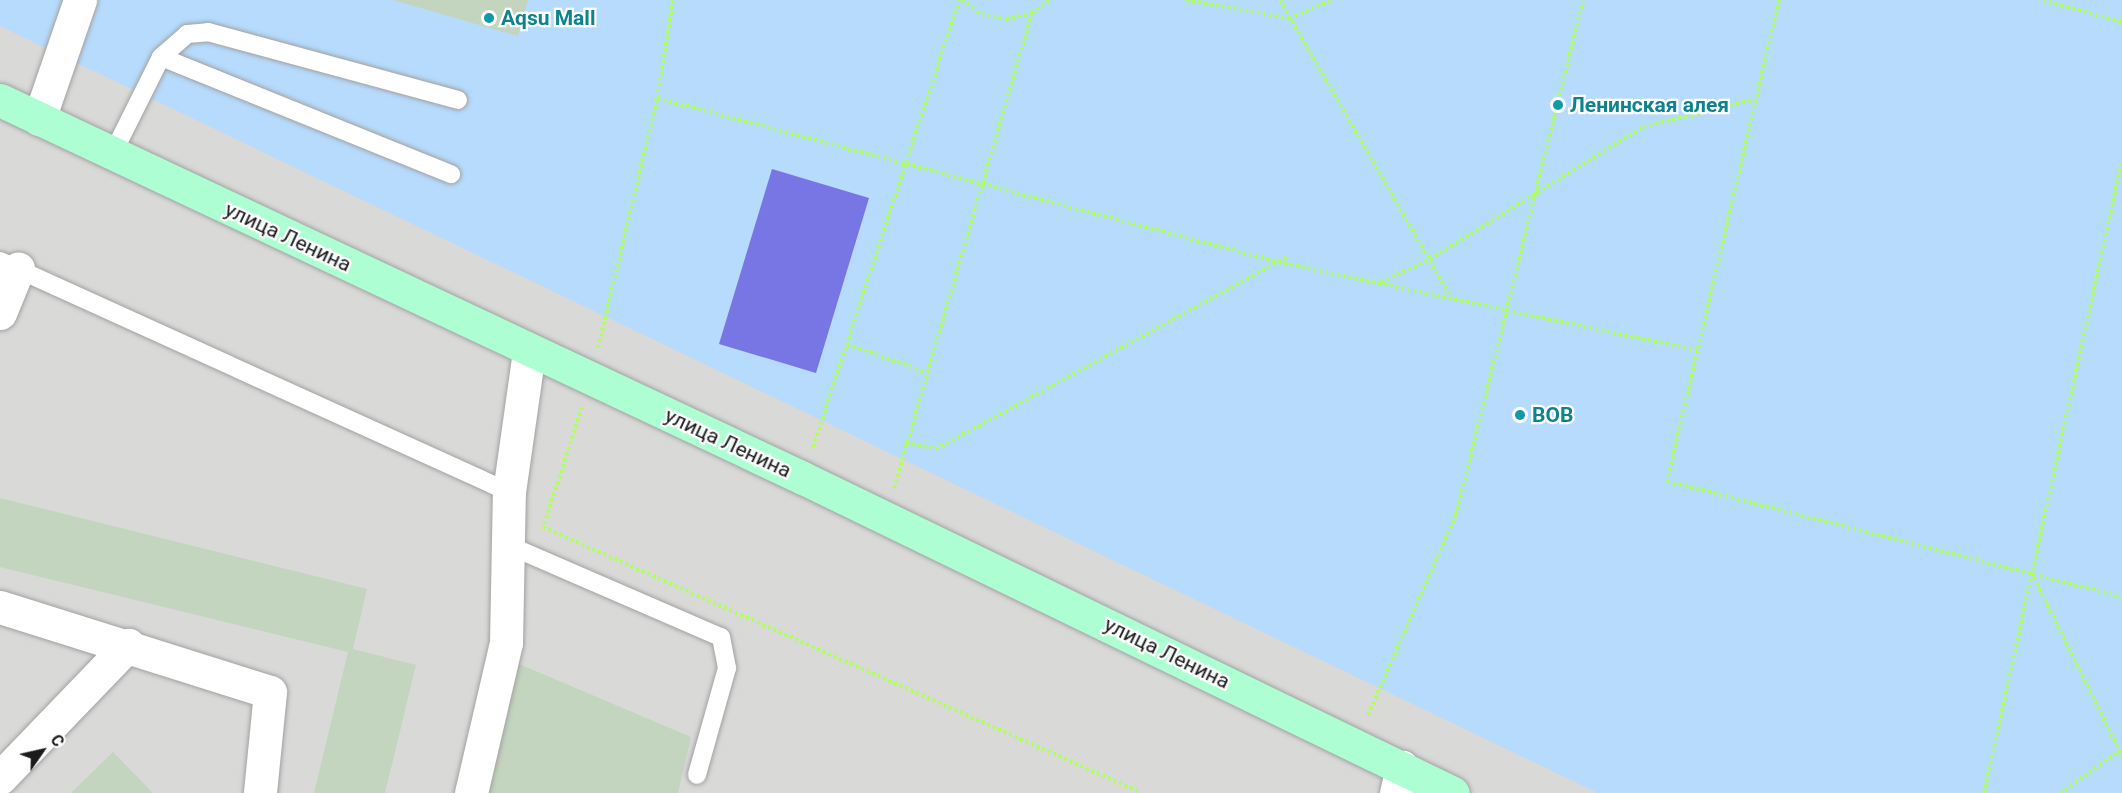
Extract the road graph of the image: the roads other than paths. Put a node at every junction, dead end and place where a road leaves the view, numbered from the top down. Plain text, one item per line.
1 (80, 0) edge
2 (161, 57) junction
3 (0, 100) edge
4 (458, 100) dead end
5 (39, 119) junction
6 (112, 153) junction
7 (451, 174) dead end
8 (9, 265) edge
9 (0, 313) edge
10 (529, 351) junction
11 (509, 492) junction
12 (508, 545) junction
13 (0, 607) edge
14 (128, 645) junction
15 (697, 775) dead end
16 (0, 778) edge
17 (1399, 780) edge
18 (260, 793) edge
19 (471, 793) edge
20 (1453, 793) edge

1 - 5 street
2 - 4 lane
2 - 6 lane
2 - 7 lane
3 - 5 street, улица Ленина
5 - 6 street, улица Ленина
6 - 10 street, улица Ленина
8 - 9 street
8 - 11 lane
10 - 11 street
10 - 17 street, улица Ленина
11 - 12 street
12 - 15 lane
12 - 19 street
13 - 14 street
14 - 16 street
14 - 18 street
17 - 20 street, улица Ленина

